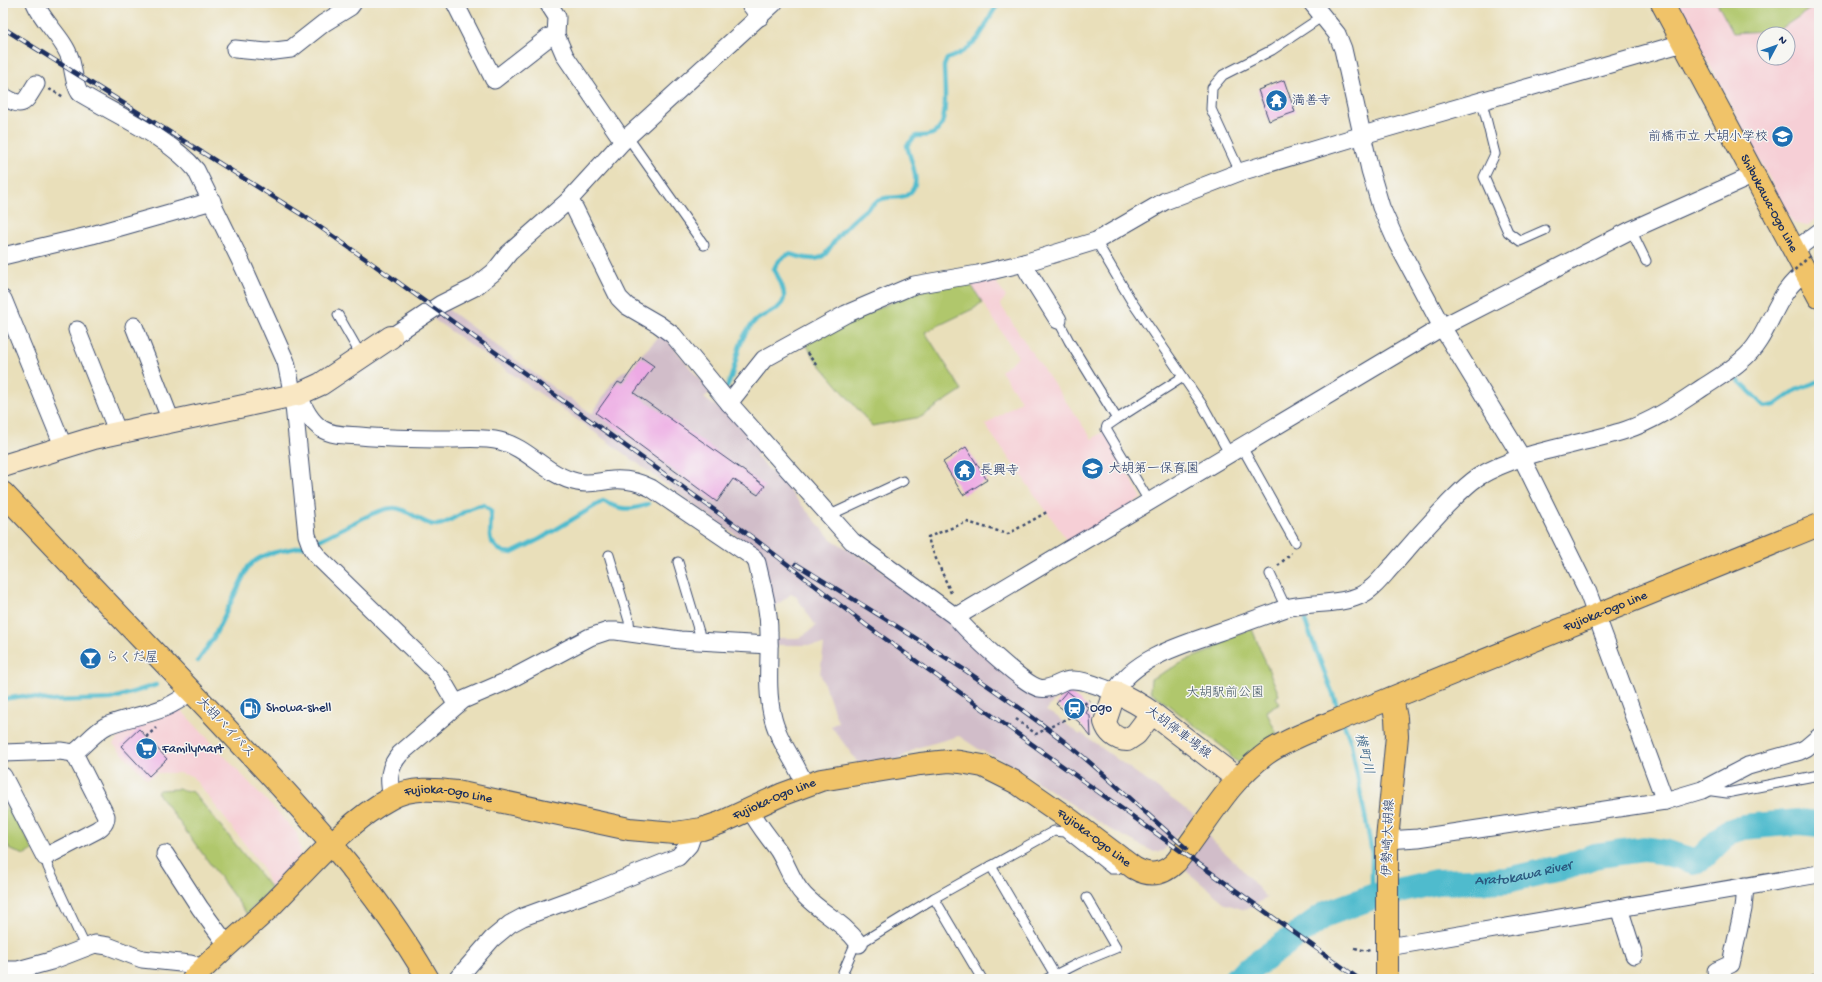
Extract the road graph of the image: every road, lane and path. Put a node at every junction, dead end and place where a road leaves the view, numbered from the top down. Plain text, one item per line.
1 (35, 3) edge
2 (353, 3) edge
3 (455, 3) edge
4 (548, 3) edge
5 (749, 3) edge
6 (774, 3) edge
7 (1662, 3) edge
8 (1318, 9) edge
9 (760, 17) junction
10 (556, 35) junction
11 (1683, 43) junction
12 (235, 49) dead end
13 (36, 84) dead end
14 (3, 96) edge
15 (1482, 102) junction
16 (1364, 135) junction
17 (625, 138) junction
18 (1240, 172) junction
19 (1754, 175) junction
20 (569, 200) junction
21 (212, 201) junction
22 (1545, 230) dead end
23 (1631, 230) junction
24 (1819, 232) edge
25 (1096, 241) junction
26 (704, 245) dead end
27 (3, 256) edge
28 (1646, 260) dead end
29 (1024, 263) junction
30 (1800, 263) junction
31 (1819, 297) edge
32 (3, 299) edge
33 (338, 315) dead end
34 (1058, 320) joint
35 (134, 326) dead end
36 (1442, 327) junction
37 (77, 330) dead end
38 (391, 337) joint
39 (805, 350) dead end
40 (362, 357) junction
41 (817, 366) dead end
42 (1183, 377) junction
43 (296, 395) junction
44 (729, 403) junction
45 (1117, 419) junction
46 (172, 421) junction
47 (118, 433) junction
48 (64, 448) junction
49 (1236, 450) junction
50 (1522, 458) junction
51 (3, 466) edge
52 (903, 481) dead end
53 (3, 493) edge
54 (1149, 501) junction
55 (1047, 512) dead end
56 (828, 516) junction
57 (1819, 525) edge
58 (1296, 542) joint
59 (610, 555) dead end
60 (678, 562) dead end
61 (1270, 574) joint
62 (1286, 608) junction
63 (1597, 614) junction
64 (956, 617) junction
65 (630, 632) junction
66 (700, 642) junction
67 (769, 645) junction
68 (191, 691) junction
69 (1115, 692) junction
70 (1392, 698) junction
71 (456, 704) junction
72 (1152, 713) junction
73 (1072, 716) dead end
74 (1016, 719) dead end
75 (1819, 737) edge
76 (3, 753) edge
77 (74, 754) junction
78 (1819, 775) edge
79 (3, 776) edge
80 (1238, 779) junction
81 (805, 785) junction
82 (1702, 790) junction
83 (392, 798) junction
84 (1665, 801) junction
85 (750, 809) junction
86 (694, 831) junction
87 (333, 844) junction
88 (1387, 844) junction
89 (165, 854) dead end
90 (45, 856) junction
91 (1125, 862) junction
92 (991, 866) junction
93 (1819, 874) edge
94 (1745, 886) junction
95 (934, 898) junction
96 (1087, 898) dead end
97 (1619, 908) junction
98 (859, 944) junction
99 (1384, 945) junction
100 (86, 946) junction
101 (228, 946) junction
102 (1355, 948) dead end
103 (1634, 955) dead end
104 (1716, 971) dead end
105 (1819, 972) edge
106 (14, 973) edge
107 (198, 973) edge
108 (1051, 977) edge
109 (428, 979) edge
110 (457, 979) edge
111 (847, 979) edge
112 (982, 979) edge
113 (1387, 979) edge
114 (1806, 979) edge

1 - 21 street
2 - 12 street
3 - 10 street
4 - 10 street
5 - 9 street
6 - 9 street
7 - 11 main road, Shibukawa-Ogo Line
8 - 16 street
8 - 18 lane
9 - 17 street
10 - 17 street
11 - 15 street
11 - 19 main road, Shibukawa-Ogo Line
13 - 14 street
15 - 16 street
15 - 22 lane
16 - 18 street
16 - 36 street
17 - 20 street
17 - 26 lane
18 - 25 street
19 - 23 street
19 - 30 main road, Shibukawa-Ogo Line
20 - 38 street
20 - 44 street
21 - 27 street
21 - 43 street
23 - 28 lane
23 - 36 street
24 - 30 street
25 - 29 street
25 - 42 lane
29 - 34 street
29 - 44 street
30 - 31 main road, Shibukawa-Ogo Line
30 - 50 street
32 - 48 street
33 - 40 lane
34 - 45 lane
35 - 46 street
36 - 49 street
36 - 50 street
37 - 47 street
38 - 40 street
39 - 41 path
40 - 43 street
42 - 45 lane
42 - 49 lane
43 - 46 street
43 - 67 street
43 - 71 street
44 - 56 street
45 - 54 lane
46 - 47 street
47 - 48 street
48 - 51 street
49 - 54 street
49 - 58 lane
50 - 62 street
50 - 63 street
52 - 56 lane
53 - 68 main road, 大胡バイパス
54 - 64 street
55 - 64 path
56 - 64 street
57 - 63 main road, Fujioka-Ogo Line
58 - 61 path
59 - 65 lane
60 - 66 lane
61 - 62 lane
62 - 69 street
63 - 70 main road, Fujioka-Ogo Line
63 - 84 street
64 - 69 street
65 - 66 street
65 - 71 street
66 - 67 street
67 - 81 street
68 - 77 street
68 - 87 main road, 大胡バイパス
69 - 72 street, 大胡停車場線
69 - 72 street
70 - 80 main road, Fujioka-Ogo Line
70 - 88 main road, 伊勢崎大胡線
71 - 83 street
72 - 80 street, 大胡停車場線
73 - 74 path
75 - 82 street
76 - 77 street
77 - 90 street
78 - 82 lane
79 - 90 street
80 - 91 main road, Fujioka-Ogo Line
81 - 85 main road, Fujioka-Ogo Line
81 - 91 main road, Fujioka-Ogo Line
82 - 84 street
83 - 86 main road, Fujioka-Ogo Line
83 - 87 main road, Fujioka-Ogo Line
84 - 88 street
85 - 86 main road, Fujioka-Ogo Line
85 - 98 street
86 - 110 street
87 - 101 main road, Fujioka-Ogo Line
87 - 109 main road, 大胡バイパス
88 - 99 main road, 伊勢崎大胡線
89 - 101 street
90 - 100 lane
91 - 92 lane
92 - 95 lane
92 - 108 lane
93 - 94 street
94 - 97 street
94 - 104 street
95 - 98 lane
95 - 112 lane
96 - 108 lane
97 - 99 street
97 - 103 street
98 - 111 lane
99 - 102 path
99 - 113 main road, 伊勢崎大胡線
100 - 106 street
100 - 107 street
101 - 107 main road, Fujioka-Ogo Line
105 - 114 path

